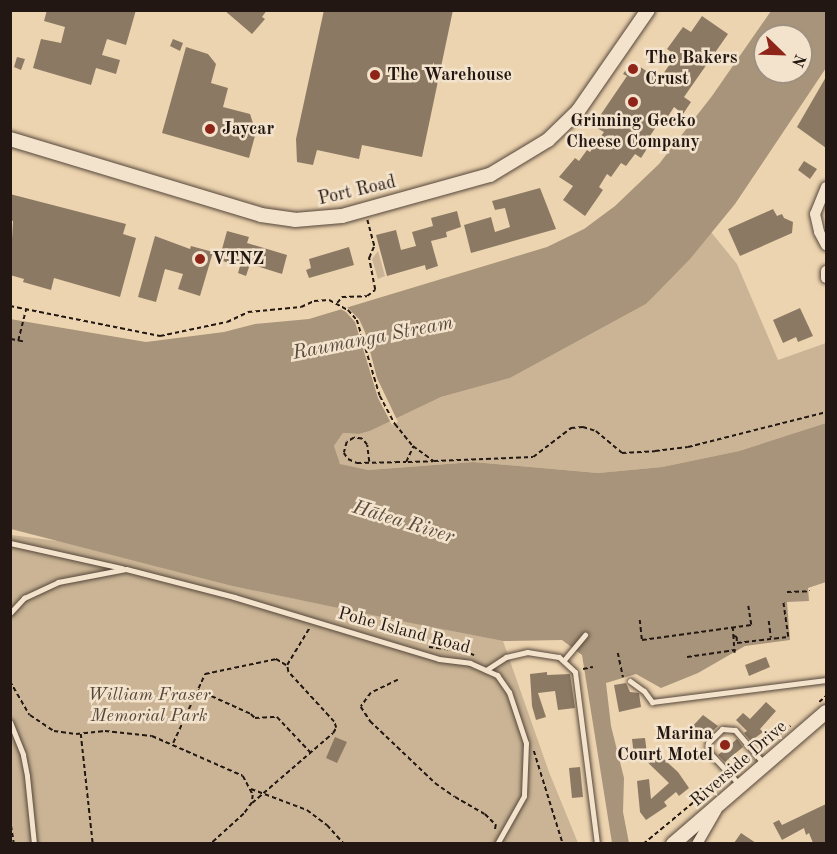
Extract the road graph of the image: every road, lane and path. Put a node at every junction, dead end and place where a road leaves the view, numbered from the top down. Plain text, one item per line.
1 (648, 10) edge
2 (10, 139) edge
3 (826, 187) edge
4 (364, 210) junction
5 (826, 245) edge
6 (826, 271) edge
7 (826, 278) edge
8 (336, 303) junction
9 (10, 306) edge
10 (26, 309) junction
11 (11, 339) edge
12 (18, 341) junction
13 (26, 342) dead end
14 (826, 412) edge
15 (413, 446) junction
16 (434, 460) junction
17 (369, 462) junction
18 (406, 462) junction
19 (10, 543) edge
20 (126, 569) junction
21 (810, 591) dead end
22 (787, 592) dead end
23 (783, 602) dead end
24 (748, 606) dead end
25 (10, 613) edge
26 (640, 620) dead end
27 (769, 621) dead end
28 (313, 622) junction
29 (733, 626) junction
30 (585, 634) dead end
31 (734, 636) junction
32 (788, 638) junction
33 (771, 639) junction
34 (789, 642) dead end
35 (426, 647) dead end
36 (618, 653) dead end
37 (687, 657) dead end
38 (564, 660) junction
39 (286, 665) junction
40 (492, 665) junction
41 (593, 668) dead end
42 (486, 670) junction
43 (579, 670) dead end
44 (623, 678) dead end
45 (398, 680) dead end
46 (826, 680) edge
47 (10, 681) edge
48 (630, 681) dead end
49 (197, 690) junction
50 (826, 712) edge
51 (10, 722) edge
52 (81, 733) junction
53 (531, 742) dead end
54 (172, 745) junction
55 (311, 753) junction
56 (766, 766) junction
57 (742, 786) junction
58 (250, 788) junction
59 (264, 793) junction
60 (252, 803) junction
61 (720, 804) junction
62 (10, 818) edge
63 (495, 834) dead end
64 (14, 843) edge
65 (34, 843) edge
66 (93, 843) edge
67 (211, 843) edge
68 (344, 843) edge
69 (497, 843) edge
70 (563, 843) edge
71 (597, 843) edge
72 (674, 843) edge
73 (697, 843) edge

1 - 4 main road, Port Road
2 - 4 main road, Port Road
3 - 5 street
4 - 8 path
6 - 7 street
8 - 10 path
8 - 15 path
9 - 10 path
10 - 12 path
11 - 12 path
12 - 13 path
14 - 16 path
15 - 16 path
15 - 18 path
16 - 18 path
17 - 17 path
17 - 18 path
19 - 20 lane, Pohe Island Road
20 - 25 lane, Pohe Island Road
20 - 28 lane, Pohe Island Road
21 - 22 path
23 - 32 path
24 - 29 path
26 - 29 path
27 - 33 path
28 - 39 path
28 - 42 lane, Pohe Island Road
29 - 31 path
30 - 38 lane
31 - 33 path
31 - 37 path
32 - 33 path
32 - 34 path
35 - 40 path
36 - 44 path
38 - 40 lane
38 - 71 lane
39 - 49 path
39 - 55 path
40 - 42 lane
41 - 43 path
42 - 69 lane, Pohe Island Road
45 - 63 path
46 - 48 lane
47 - 52 path
49 - 54 path
49 - 55 path
50 - 56 main road, Riverside Drive
51 - 65 lane
52 - 54 path
52 - 66 path
53 - 70 path
54 - 58 path
55 - 59 path
56 - 57 main road, Riverside Drive
56 - 57 lane
57 - 61 main road, Riverside Drive
58 - 59 path
58 - 60 path
59 - 60 path
59 - 68 path
60 - 67 path
61 - 72 main road, Riverside Drive
61 - 73 street
62 - 64 path

